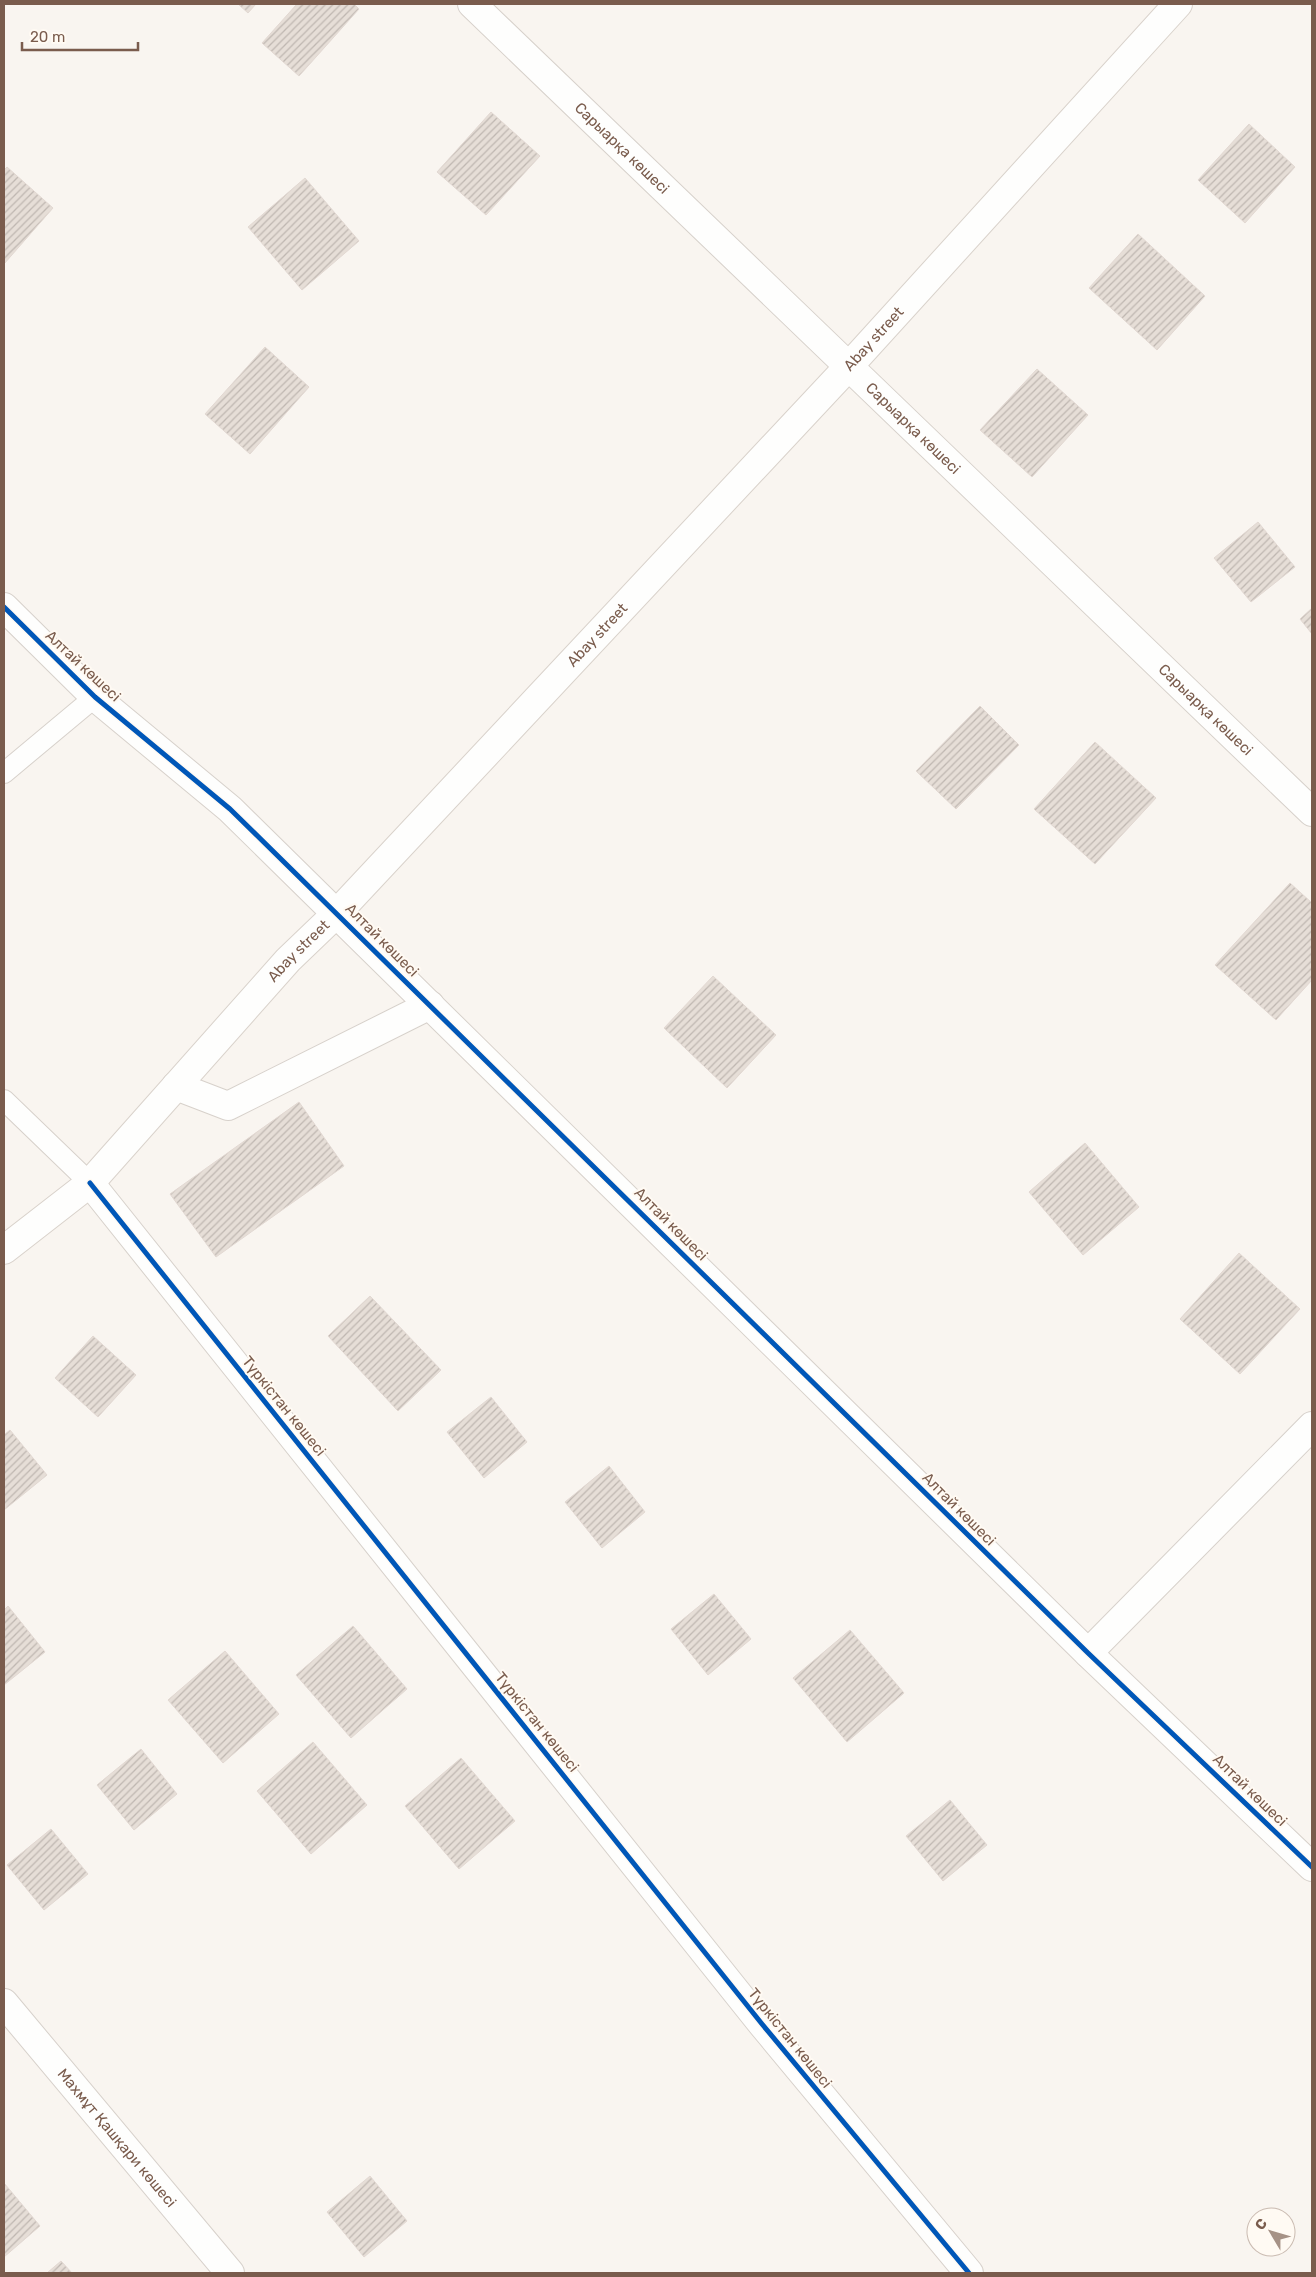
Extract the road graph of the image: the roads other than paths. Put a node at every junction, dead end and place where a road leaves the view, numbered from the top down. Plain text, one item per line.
1 (472, 4) edge
2 (1178, 4) edge
3 (850, 366) junction
4 (4, 607) edge
5 (95, 697) junction
6 (4, 773) edge
7 (1312, 812) edge
8 (336, 912) junction
9 (430, 1005) junction
10 (176, 1086) junction
11 (4, 1100) edge
12 (90, 1183) junction
13 (4, 1250) edge
14 (1312, 1426) edge
15 (1088, 1653) junction
16 (1312, 1867) edge
17 (4, 2003) edge
18 (230, 2273) edge
19 (969, 2273) edge

1 - 3 street, Сарыарқа көшесі
2 - 3 street, Abay street
3 - 7 street, Сарыарқа көшесі
3 - 8 street, Abay street
4 - 5 street, Алтай көшесі
5 - 6 lane
5 - 8 street, Алтай көшесі
8 - 9 street, Алтай көшесі
8 - 10 street, Abay street
9 - 10 street
9 - 15 street, Алтай көшесі
10 - 12 street, Abay street
11 - 12 lane
12 - 13 street, Abay street
12 - 19 street, Түркістан көшесі
14 - 15 street
15 - 16 street, Алтай көшесі
17 - 18 street, Махмұт Қашқари көшесі

